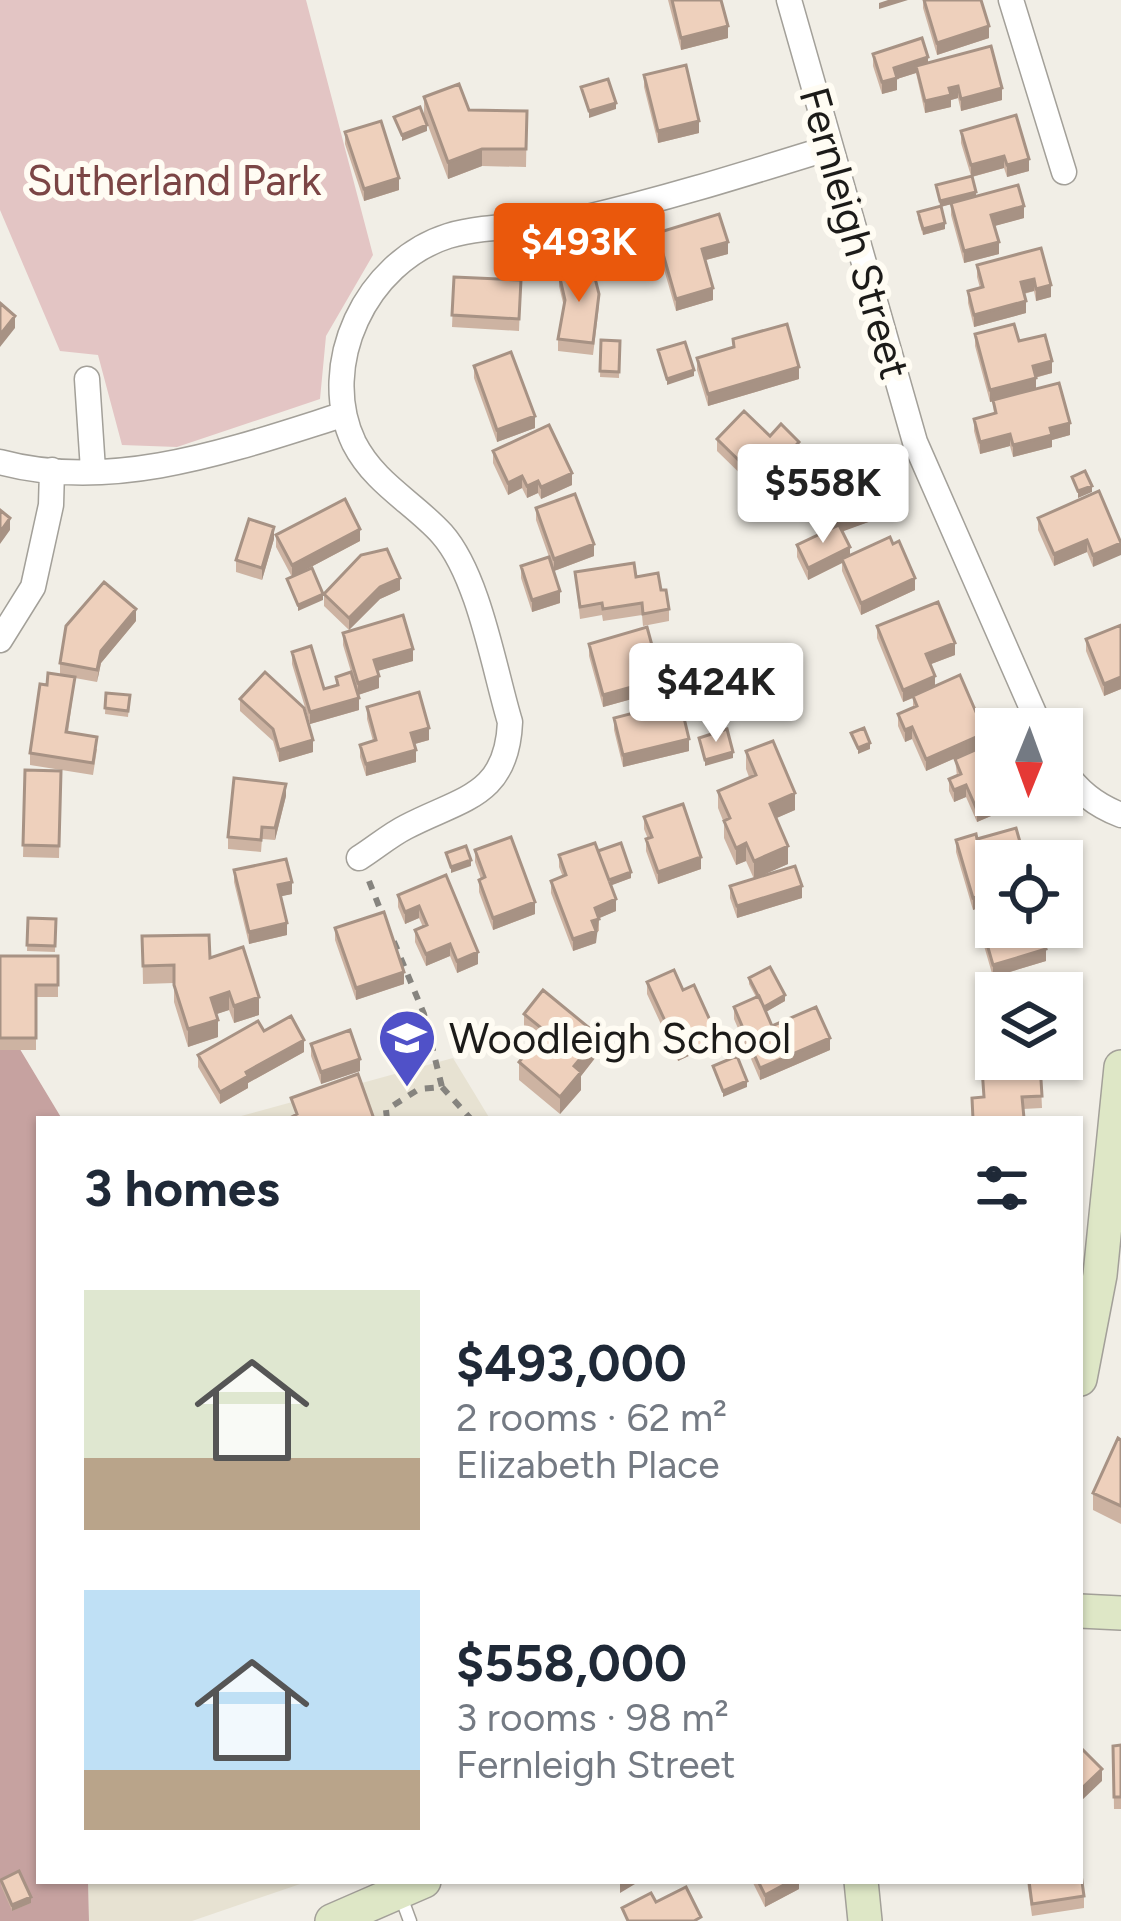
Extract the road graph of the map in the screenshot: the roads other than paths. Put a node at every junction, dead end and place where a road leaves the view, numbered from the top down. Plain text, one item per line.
1 (789, 0) edge
2 (1011, 0) edge
3 (829, 148) junction
4 (1064, 172) dead end
5 (87, 380) dead end
6 (342, 415) junction
7 (0, 462) edge
8 (52, 470) junction
9 (93, 470) junction
10 (0, 640) edge
11 (1032, 708) edge
12 (1083, 793) edge
13 (1121, 814) edge
14 (359, 858) road end
15 (1120, 1085) edge
16 (1083, 1363) edge
17 (1083, 1611) edge
18 (1121, 1613) edge
19 (861, 1884) edge
20 (411, 1898) edge
21 (332, 1921) edge
22 (865, 1921) edge

1 - 3 street, Fernleigh Street
2 - 4 street
3 - 6 street
3 - 11 street, Fernleigh Street
5 - 9 street
6 - 9 street
6 - 14 street
7 - 8 street
8 - 9 street
8 - 10 street
12 - 13 street
15 - 16 street
17 - 18 street
19 - 22 street
20 - 21 street

